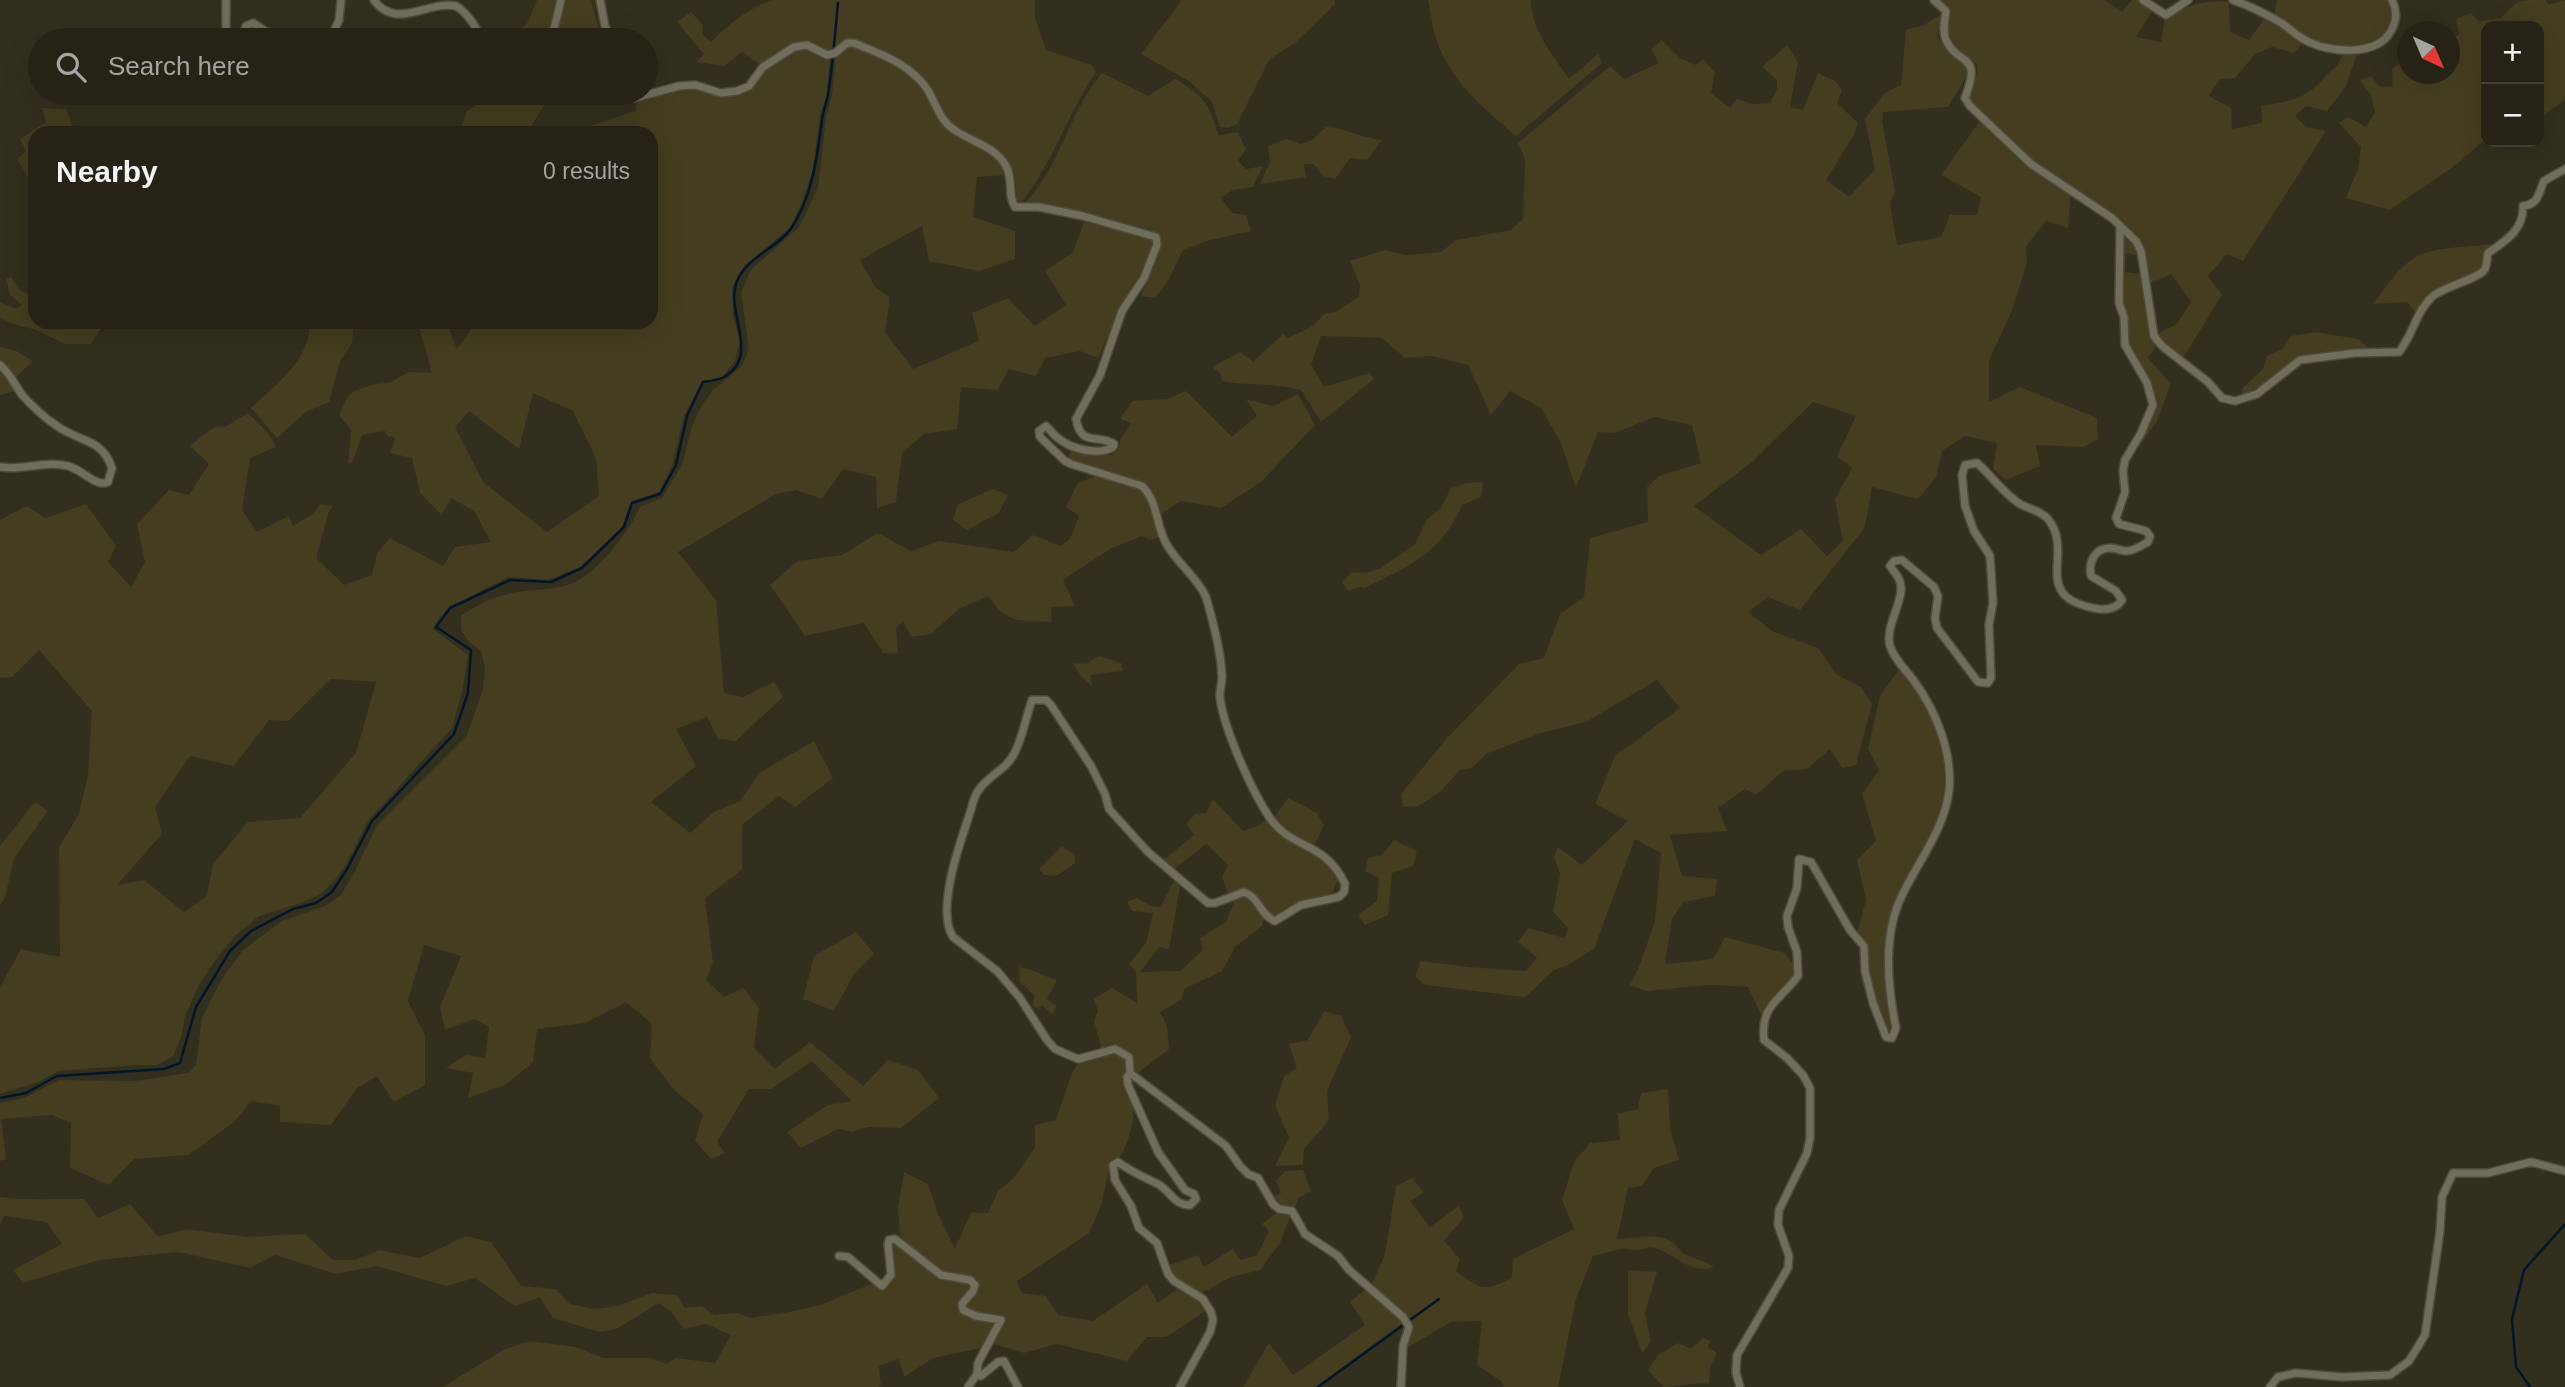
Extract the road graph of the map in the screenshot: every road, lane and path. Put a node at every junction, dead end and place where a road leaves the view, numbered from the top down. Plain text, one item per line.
1 (226, 0) edge
2 (341, 0) edge
3 (374, 0) edge
4 (561, 0) edge
5 (600, 0) edge
6 (1934, 0) edge
7 (2143, 0) edge
8 (2188, 0) edge
9 (2233, 0) edge
10 (2392, 0) edge
11 (226, 28) edge
12 (245, 28) edge
13 (261, 28) edge
14 (335, 28) edge
15 (476, 28) edge
16 (554, 28) edge
17 (606, 28) edge
18 (658, 91) edge
19 (2565, 169) edge
20 (2120, 228) junction
21 (0, 365) edge
22 (0, 467) edge
23 (1130, 1073) junction
24 (2565, 1171) edge
25 (839, 1256) dead end
26 (977, 1374) junction
27 (968, 1387) edge
28 (1018, 1387) edge
29 (1180, 1387) edge
30 (1401, 1387) edge
31 (1740, 1387) edge
32 (2270, 1387) edge

1 - 11 street
2 - 14 street
3 - 15 street
4 - 16 street
5 - 17 street
6 - 20 street
7 - 8 street
9 - 10 street
12 - 13 street
18 - 23 street
19 - 20 street
20 - 31 street
21 - 22 street
23 - 29 street
23 - 30 street
24 - 32 street
25 - 26 street
26 - 27 street
26 - 28 street

